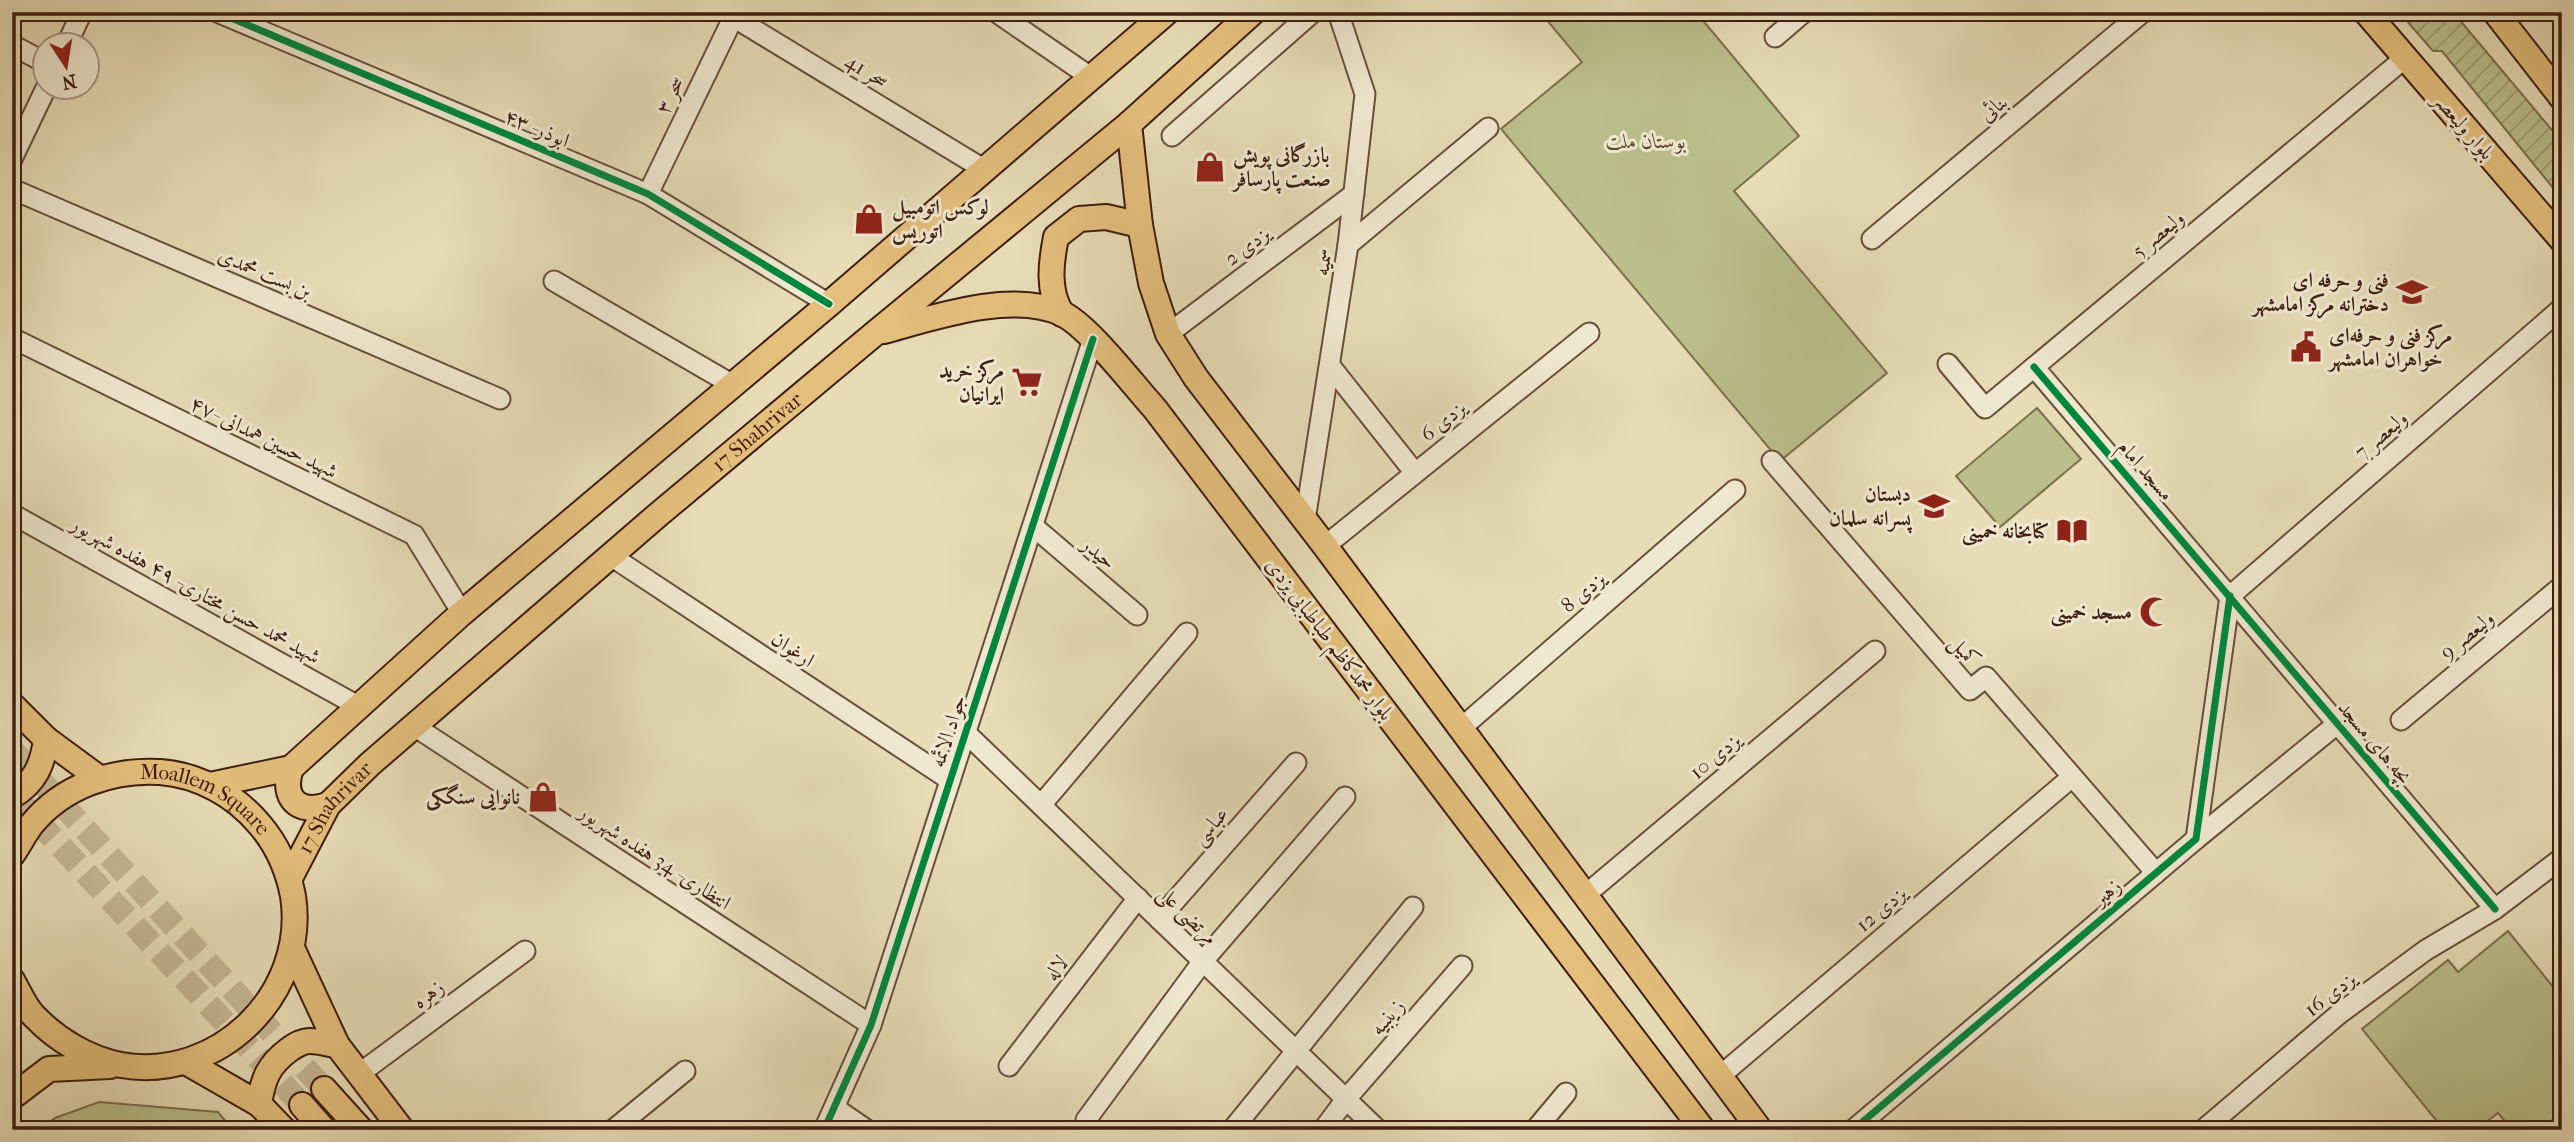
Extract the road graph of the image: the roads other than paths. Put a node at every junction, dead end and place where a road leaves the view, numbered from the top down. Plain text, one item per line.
1 (82, 12) edge
2 (217, 12) edge
3 (996, 12) edge
4 (1167, 12) edge
5 (1253, 12) edge
6 (1313, 12) edge
7 (1338, 12) edge
8 (1804, 12) edge
9 (2143, 12) edge
10 (2366, 12) edge
11 (729, 14) edge
12 (2501, 14) edge
13 (73, 32) edge
14 (1775, 37) dead end
15 (12, 45) edge
16 (32, 56) edge
17 (2405, 58) junction
18 (1092, 78) junction
19 (2562, 98) edge
20 (39, 102) edge
21 (1129, 124) junction
22 (1488, 128) dead end
23 (1172, 136) dead end
24 (12, 159) edge
25 (985, 170) junction
26 (12, 189) edge
27 (648, 194) junction
28 (1354, 194) junction
29 (1140, 225) junction
30 (1872, 239) dead end
31 (2562, 240) edge
32 (1348, 245) junction
33 (554, 281) dead end
34 (829, 304) junction
35 (2562, 308) edge
36 (1062, 314) junction
37 (1589, 332) dead end
38 (1168, 334) junction
39 (873, 335) junction
40 (12, 338) edge
41 (1093, 339) junction
42 (1948, 364) dead end
43 (1331, 367) junction
44 (2034, 367) junction
45 (733, 385) junction
46 (500, 400) dead end
47 (1772, 461) dead end
48 (1415, 473) junction
49 (1735, 490) dead end
50 (12, 514) edge
51 (1305, 520) junction
52 (1033, 526) junction
53 (1325, 546) junction
54 (611, 556) junction
55 (2562, 586) edge
56 (2230, 596) junction
57 (462, 613) junction
58 (1137, 615) dead end
59 (1187, 633) dead end
60 (1875, 651) dead end
61 (12, 705) edge
62 (358, 706) junction
63 (2402, 720) dead end
64 (2337, 724) junction
65 (414, 726) junction
66 (1460, 729) junction
67 (966, 733) junction
68 (46, 739) junction
69 (1296, 763) dead end
70 (291, 768) junction
71 (2073, 777) junction
72 (99, 778) junction
73 (950, 780) junction
74 (210, 785) junction
75 (12, 796) edge
76 (1345, 797) dead end
77 (327, 805) junction
78 (1041, 806) junction
79 (2196, 839) junction
80 (12, 855) edge
81 (2562, 858) edge
82 (2156, 873) junction
83 (290, 878) junction
84 (1584, 896) junction
85 (1138, 898) junction
86 (1413, 907) dead end
87 (2495, 909) junction
88 (1159, 919) junction
89 (292, 948) junction
90 (524, 951) dead end
91 (1203, 961) junction
92 (1462, 966) dead end
93 (12, 980) edge
94 (871, 1025) junction
95 (337, 1045) junction
96 (1296, 1050) junction
97 (186, 1062) junction
98 (120, 1065) junction
99 (1009, 1066) dead end
100 (685, 1071) dead end
101 (359, 1074) junction
102 (1720, 1076) junction
103 (324, 1089) tunnel mouth
104 (1566, 1093) dead end
105 (12, 1097) edge
106 (1346, 1099) junction
107 (258, 1104) junction
108 (302, 1105) tunnel mouth
109 (835, 1108) junction
110 (1086, 1120) dead end
111 (284, 1130) edge
112 (324, 1130) edge
113 (361, 1130) edge
114 (402, 1130) edge
115 (612, 1130) edge
116 (824, 1130) edge
117 (867, 1130) edge
118 (1232, 1130) edge
119 (1323, 1130) edge
120 (1378, 1130) edge
121 (1535, 1130) edge
122 (1703, 1130) edge
123 (1760, 1130) edge
124 (1853, 1130) edge
125 (2203, 1130) edge

1 - 13 street
2 - 27 street, ابوذر- ۴۳
3 - 18 street
4 - 18 main road
5 - 21 main road, 17 Shahrivar
6 - 23 street
7 - 28 street, سمیه
8 - 14 street
9 - 30 street, بنائی
10 - 17 main road, بلوار ولیعصر
11 - 25 street, سحر 41
11 - 27 street, سحر ۳
12 - 19 main road
15 - 16 street
17 - 31 main road, بلوار ولیعصر
17 - 44 street, ولیعصر 5
18 - 25 main road
20 - 24 street
21 - 29 main road
21 - 39 main road, 17 Shahrivar
22 - 32 street
25 - 34 main road
26 - 46 street, بن بست محمدی
27 - 34 street, ابوذر- ۴۳
28 - 32 street, سمیه
28 - 38 street, یزدی 2
29 - 36 main road
29 - 38 main road
32 - 43 street, سمیه
33 - 45 street
34 - 45 main road
35 - 56 street, ولیعصر 7
36 - 39 main road, بلوار محمدکاظم طباطبایی یزدی
36 - 41 main road, بلوار محمدکاظم طباطبایی یزدی
37 - 48 street, یزدی 6
38 - 51 main road
39 - 54 main road, 17 Shahrivar
40 - 57 street, شهید حسین همدانی -۴۷
41 - 52 street, جواد الائمه
41 - 122 main road, بلوار محمدکاظم طباطبایی یزدی
42 - 44 street, ولیعصر 5
43 - 48 street
43 - 51 street, سمیه
44 - 56 street, مسجد امام
45 - 57 main road
47 - 71 street, کمیل
48 - 53 street, یزدی 6
49 - 66 street, یزدی 8
50 - 62 street, شهید محمد حسن مختاری- ۴۹ هفده شهریور
51 - 53 main road
52 - 58 street, حیدر
52 - 67 street, جواد الائمه
53 - 66 main road
54 - 65 main road, 17 Shahrivar
54 - 73 street, ارغوان
55 - 63 street, ولیعصر 9
56 - 64 street, بچه های مسجد
56 - 79 street
57 - 62 main road
59 - 78 street
60 - 84 street, یزدی 10
61 - 68 main road
62 - 70 main road
64 - 79 street, زهیر
64 - 87 street, بچه های مسجد
65 - 77 main road, 17 Shahrivar
65 - 94 street, انتظاری- 34 هفده شهریور
66 - 84 main road
67 - 73 street, جواد الائمه
67 - 78 street, مرتضی علی
68 - 72 main road
68 - 75 main road
69 - 88 street, عباسی
70 - 74 main road
70 - 77 main road
71 - 82 street, کمیل
71 - 102 street, یزدی 12
72 - 74 main road, Moallem Square
72 - 80 main road, Moallem Square
73 - 94 street, جواد الائمه
74 - 83 main road, Moallem Square
76 - 91 street
77 - 83 main road, 17 Shahrivar
78 - 85 street, مرتضی علی
79 - 82 street, زهیر
81 - 87 street, یزدی 16
82 - 124 street, زهیر
83 - 89 main road, Moallem Square
84 - 102 main road
85 - 88 street, مرتضی علی
85 - 99 street, لاله
86 - 96 street
87 - 125 street, یزدی 16
88 - 91 street, مرتضی علی
89 - 95 main road
89 - 97 main road, Moallem Square
90 - 101 street, زهره
91 - 96 street, مرتضی علی
91 - 110 street
92 - 106 street, زینبیه
93 - 98 main road, Moallem Square
94 - 109 street, جواد الائمه
95 - 101 main road
95 - 107 main road
96 - 106 street, مرتضی علی
96 - 118 street
97 - 98 main road, Moallem Square
97 - 107 main road
98 - 105 main road
100 - 115 street
101 - 114 main road
102 - 123 main road
103 - 113 main road
104 - 121 street
106 - 119 street, زینبیه
106 - 120 street, مرتضی علی
107 - 111 main road
108 - 112 main road
109 - 116 street, جواد الائمه
109 - 117 street

